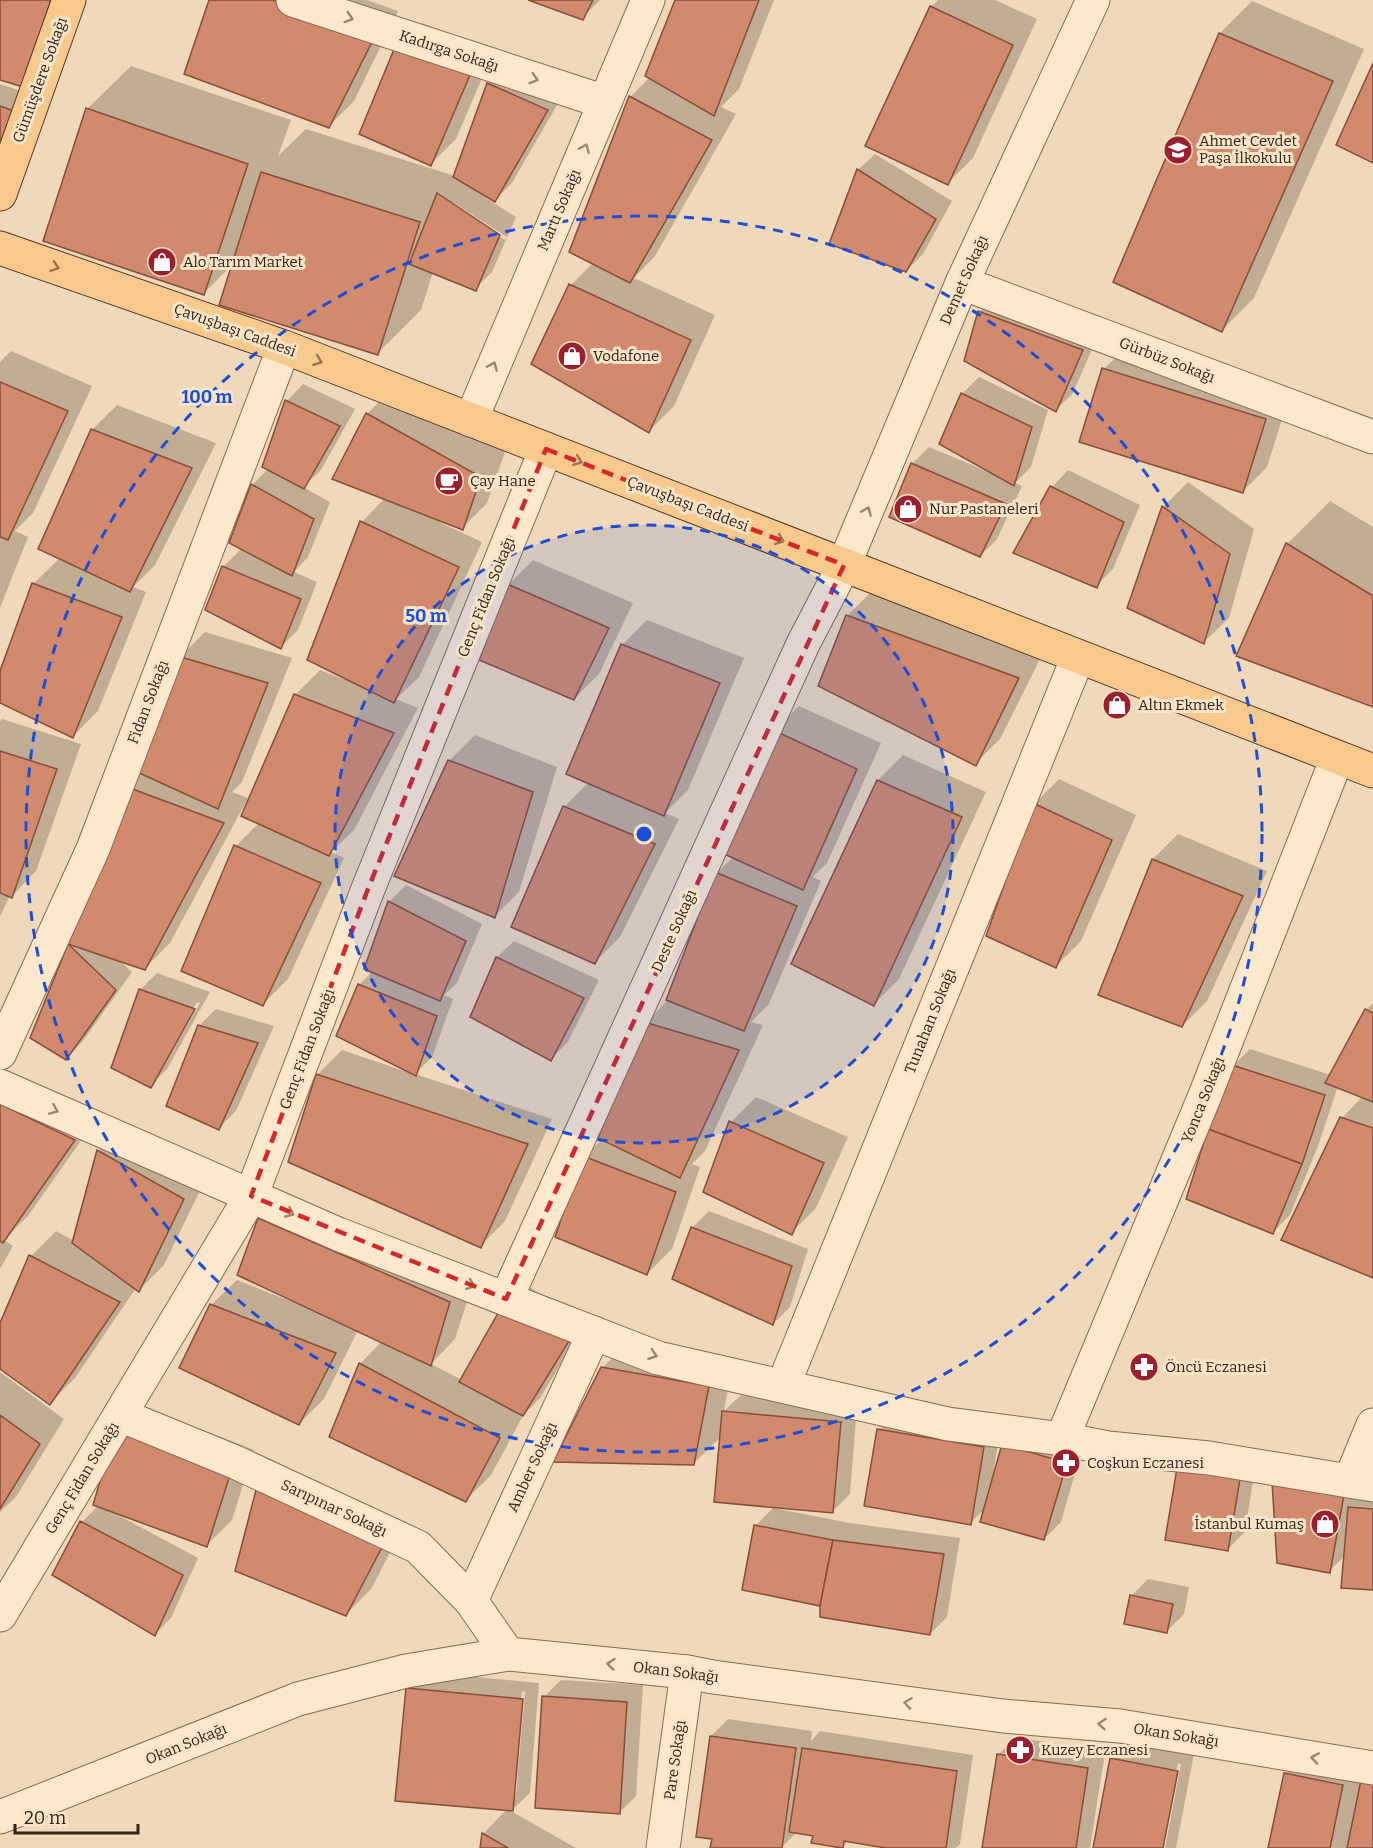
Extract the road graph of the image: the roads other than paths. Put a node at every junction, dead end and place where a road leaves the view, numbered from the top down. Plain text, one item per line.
1 (69, 0) edge
2 (293, 0) edge
3 (648, 0) edge
4 (1093, 0) edge
5 (604, 102) junction
6 (0, 194) edge
7 (0, 248) edge
8 (962, 283) junction
9 (284, 347) junction
10 (471, 420) junction
11 (1373, 437) edge
12 (546, 449) junction
13 (844, 565) junction
14 (1078, 657) junction
15 (1337, 758) junction
16 (1373, 771) edge
17 (0, 1053) edge
18 (0, 1086) edge
19 (251, 1196) junction
20 (506, 1299) junction
21 (594, 1333) junction
22 (783, 1386) junction
23 (120, 1415) junction
24 (1373, 1425) edge
25 (1062, 1439) junction
26 (1362, 1483) edge
27 (471, 1600) junction
28 (0, 1615) edge
29 (508, 1654) junction
30 (687, 1672) junction
31 (1373, 1768) edge
32 (0, 1817) edge
33 (663, 1848) edge

1 - 6 main road, Gümüşdere Sokağı
2 -> 5 street, Kadırga Sokağı
3 - 5 street, Martı Sokağı
4 - 8 street, Demet Sokağı
10 -> 5 street, Martı Sokağı
7 -> 9 main road, Çavuşbaşı Caddesi
8 - 11 street, Gürbüz Sokağı
13 -> 8 street, Demet Sokağı
9 -> 10 main road, Çavuşbaşı Caddesi
9 - 17 street, Fidan Sokağı
10 - 12 main road, Çavuşbaşı Caddesi
12 -> 13 main road, Çavuşbaşı Caddesi
12 - 19 street, Genç Fidan Sokağı
13 - 14 main road, Çavuşbaşı Caddesi
13 - 20 street, Deste Sokağı
14 - 15 main road, Çavuşbaşı Caddesi
14 - 22 street, Tunahan Sokağı
15 - 16 main road, Çavuşbaşı Caddesi
15 - 25 street, Yonca Sokağı
18 -> 19 street
19 -> 20 street
19 - 23 street, Genç Fidan Sokağı
20 - 21 street
21 -> 22 street
21 - 27 street, Amber Sokağı
22 - 25 street
23 - 27 street, Sarıpınar Sokağı
23 - 28 street, Genç Fidan Sokağı
24 - 26 street
25 - 26 street
27 - 29 street, Sarıpınar Sokağı
30 -> 29 street, Okan Sokağı
29 - 32 street, Okan Sokağı
31 -> 30 street, Okan Sokağı
30 - 33 street, Pare Sokağı

